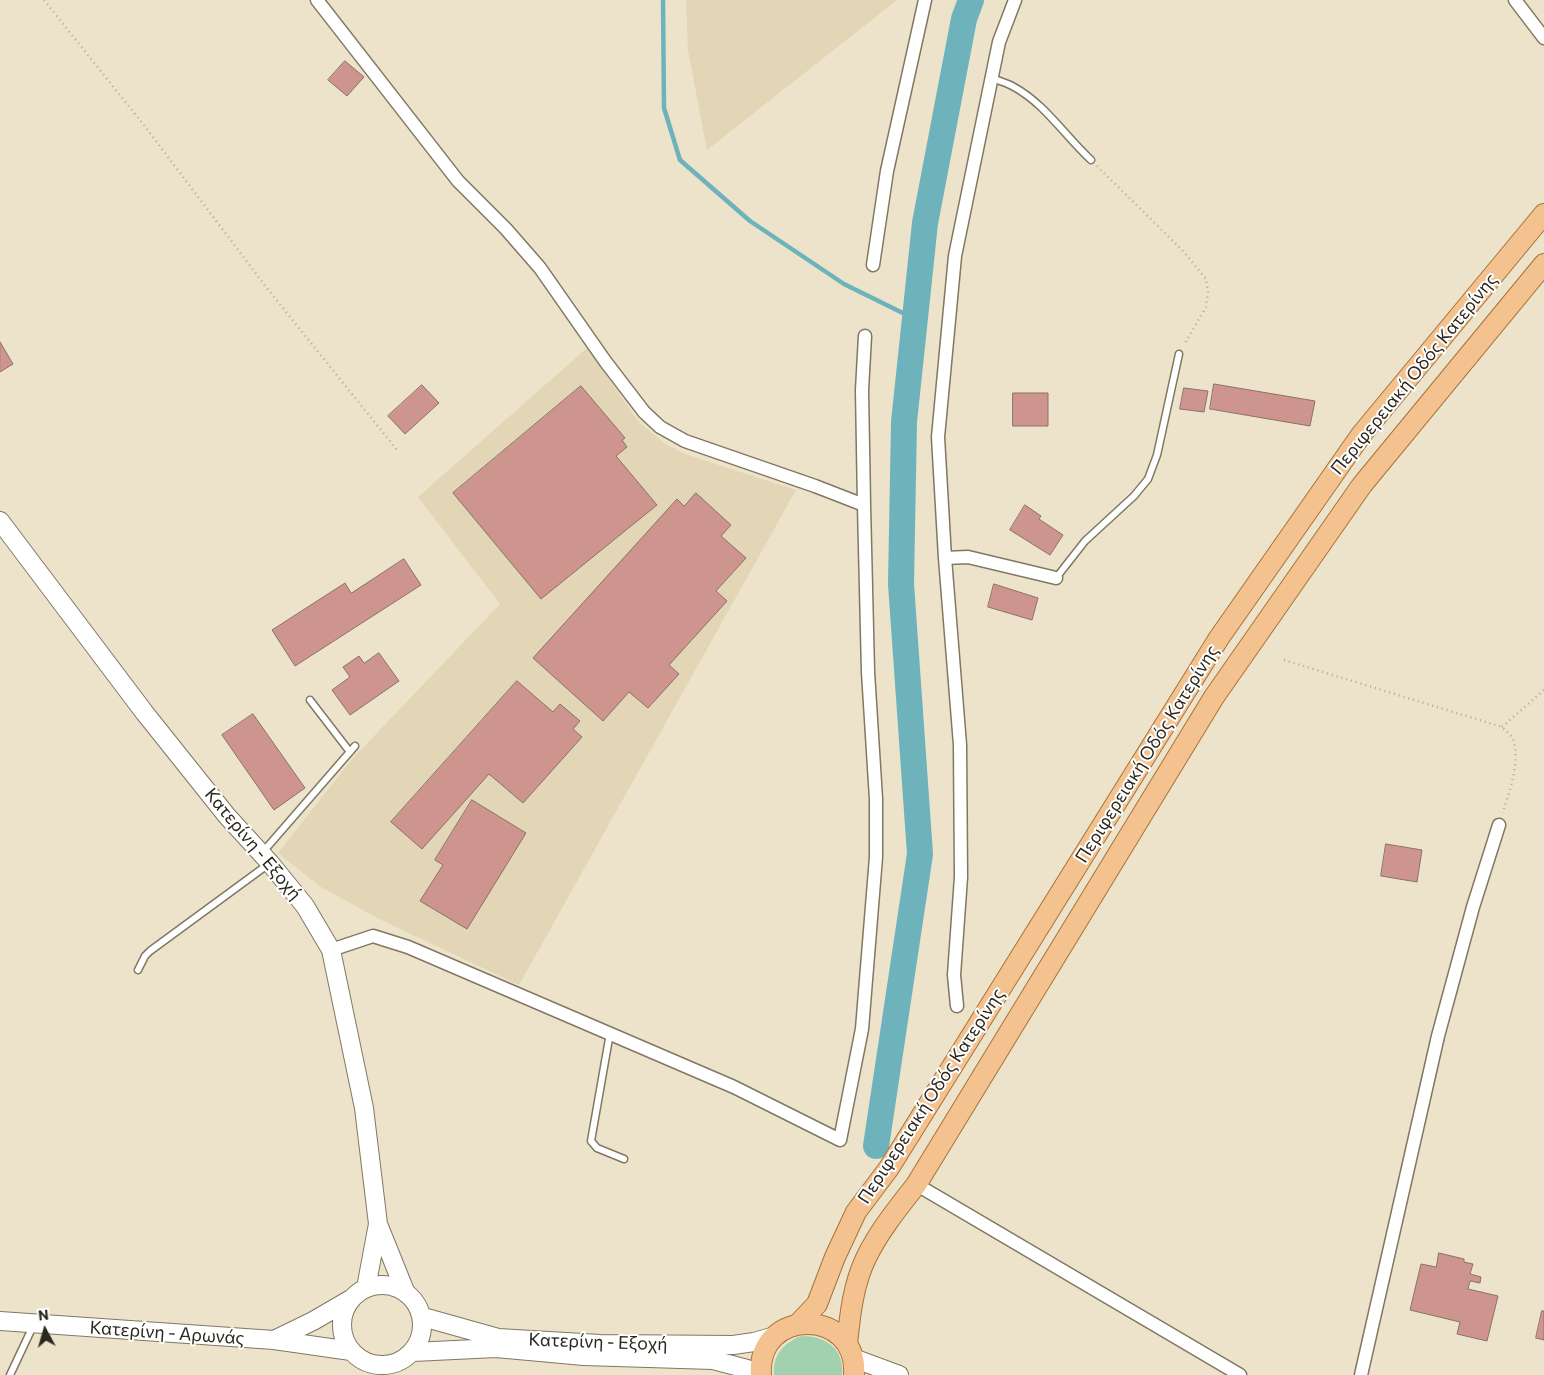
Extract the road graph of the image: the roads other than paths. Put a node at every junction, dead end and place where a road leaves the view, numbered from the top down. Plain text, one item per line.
1 (317, 0) edge
2 (925, 0) edge
3 (1015, 0) edge
4 (1515, 0) edge
5 (1544, 38) edge
6 (992, 78) junction
7 (1090, 160) road end
8 (1544, 214) edge
9 (1544, 264) edge
10 (874, 265) dead end
11 (865, 336) dead end
12 (1179, 354) road end
13 (864, 505) junction
14 (0, 521) edge
15 (944, 558) junction
16 (1056, 578) joint
17 (310, 700) dead end
18 (355, 746) dead end
19 (350, 752) junction
20 (1499, 825) road end
21 (266, 858) junction
22 (330, 950) junction
23 (138, 970) dead end
24 (957, 1006) dead end
25 (610, 1033) junction
26 (624, 1159) dead end
27 (924, 1189) dead end
28 (378, 1224) junction
29 (366, 1288) junction
30 (405, 1291) junction
31 (351, 1299) junction
32 (423, 1317) junction
33 (0, 1321) edge
34 (35, 1323) junction
35 (798, 1324) junction
36 (775, 1336) junction
37 (274, 1340) junction
38 (352, 1351) junction
39 (413, 1352) junction
40 (851, 1359) edge
41 (10, 1375) edge
42 (757, 1375) edge
43 (761, 1375) edge
44 (899, 1375) edge
45 (1240, 1375) edge
46 (1361, 1375) edge

1 - 13 street
2 - 10 street
3 - 6 street
4 - 5 street
6 - 7 lane
6 - 15 street
8 - 35 main road, Περιφερειακή Οδός Κατερίνης
9 - 40 main road, Περιφερειακή Οδός Κατερίνης
11 - 13 street
12 - 16 lane
13 - 25 street
14 - 21 main road, Κατερίνη - Εξοχή
15 - 16 street
15 - 24 street
17 - 19 lane
18 - 19 lane
19 - 21 lane
20 - 46 street
21 - 22 main road, Κατερίνη - Εξοχή
21 - 23 lane
22 - 25 street
22 - 28 main road, Κατερίνη - Εξοχή
25 - 26 lane
27 - 45 street
28 - 29 main road, Κατερίνη - Εξοχή
28 - 30 main road, Κατερίνη - Εξοχή
29 - 30 main road
29 - 31 main road
30 - 32 main road, Κατερίνη - Εξοχή
31 - 37 main road
31 - 38 main road
32 - 36 main road, Κατερίνη - Εξοχή
32 - 39 main road
33 - 34 main road, Κατερίνη - Αρωνάς
34 - 37 main road, Κατερίνη - Αρωνάς
34 - 41 lane
35 - 36 main road
35 - 40 main road
36 - 43 main road
37 - 38 main road, Κατερίνη - Αρωνάς
38 - 39 main road, Κατερίνη - Εξοχή
39 - 42 main road, Κατερίνη - Εξοχή
40 - 44 main road

